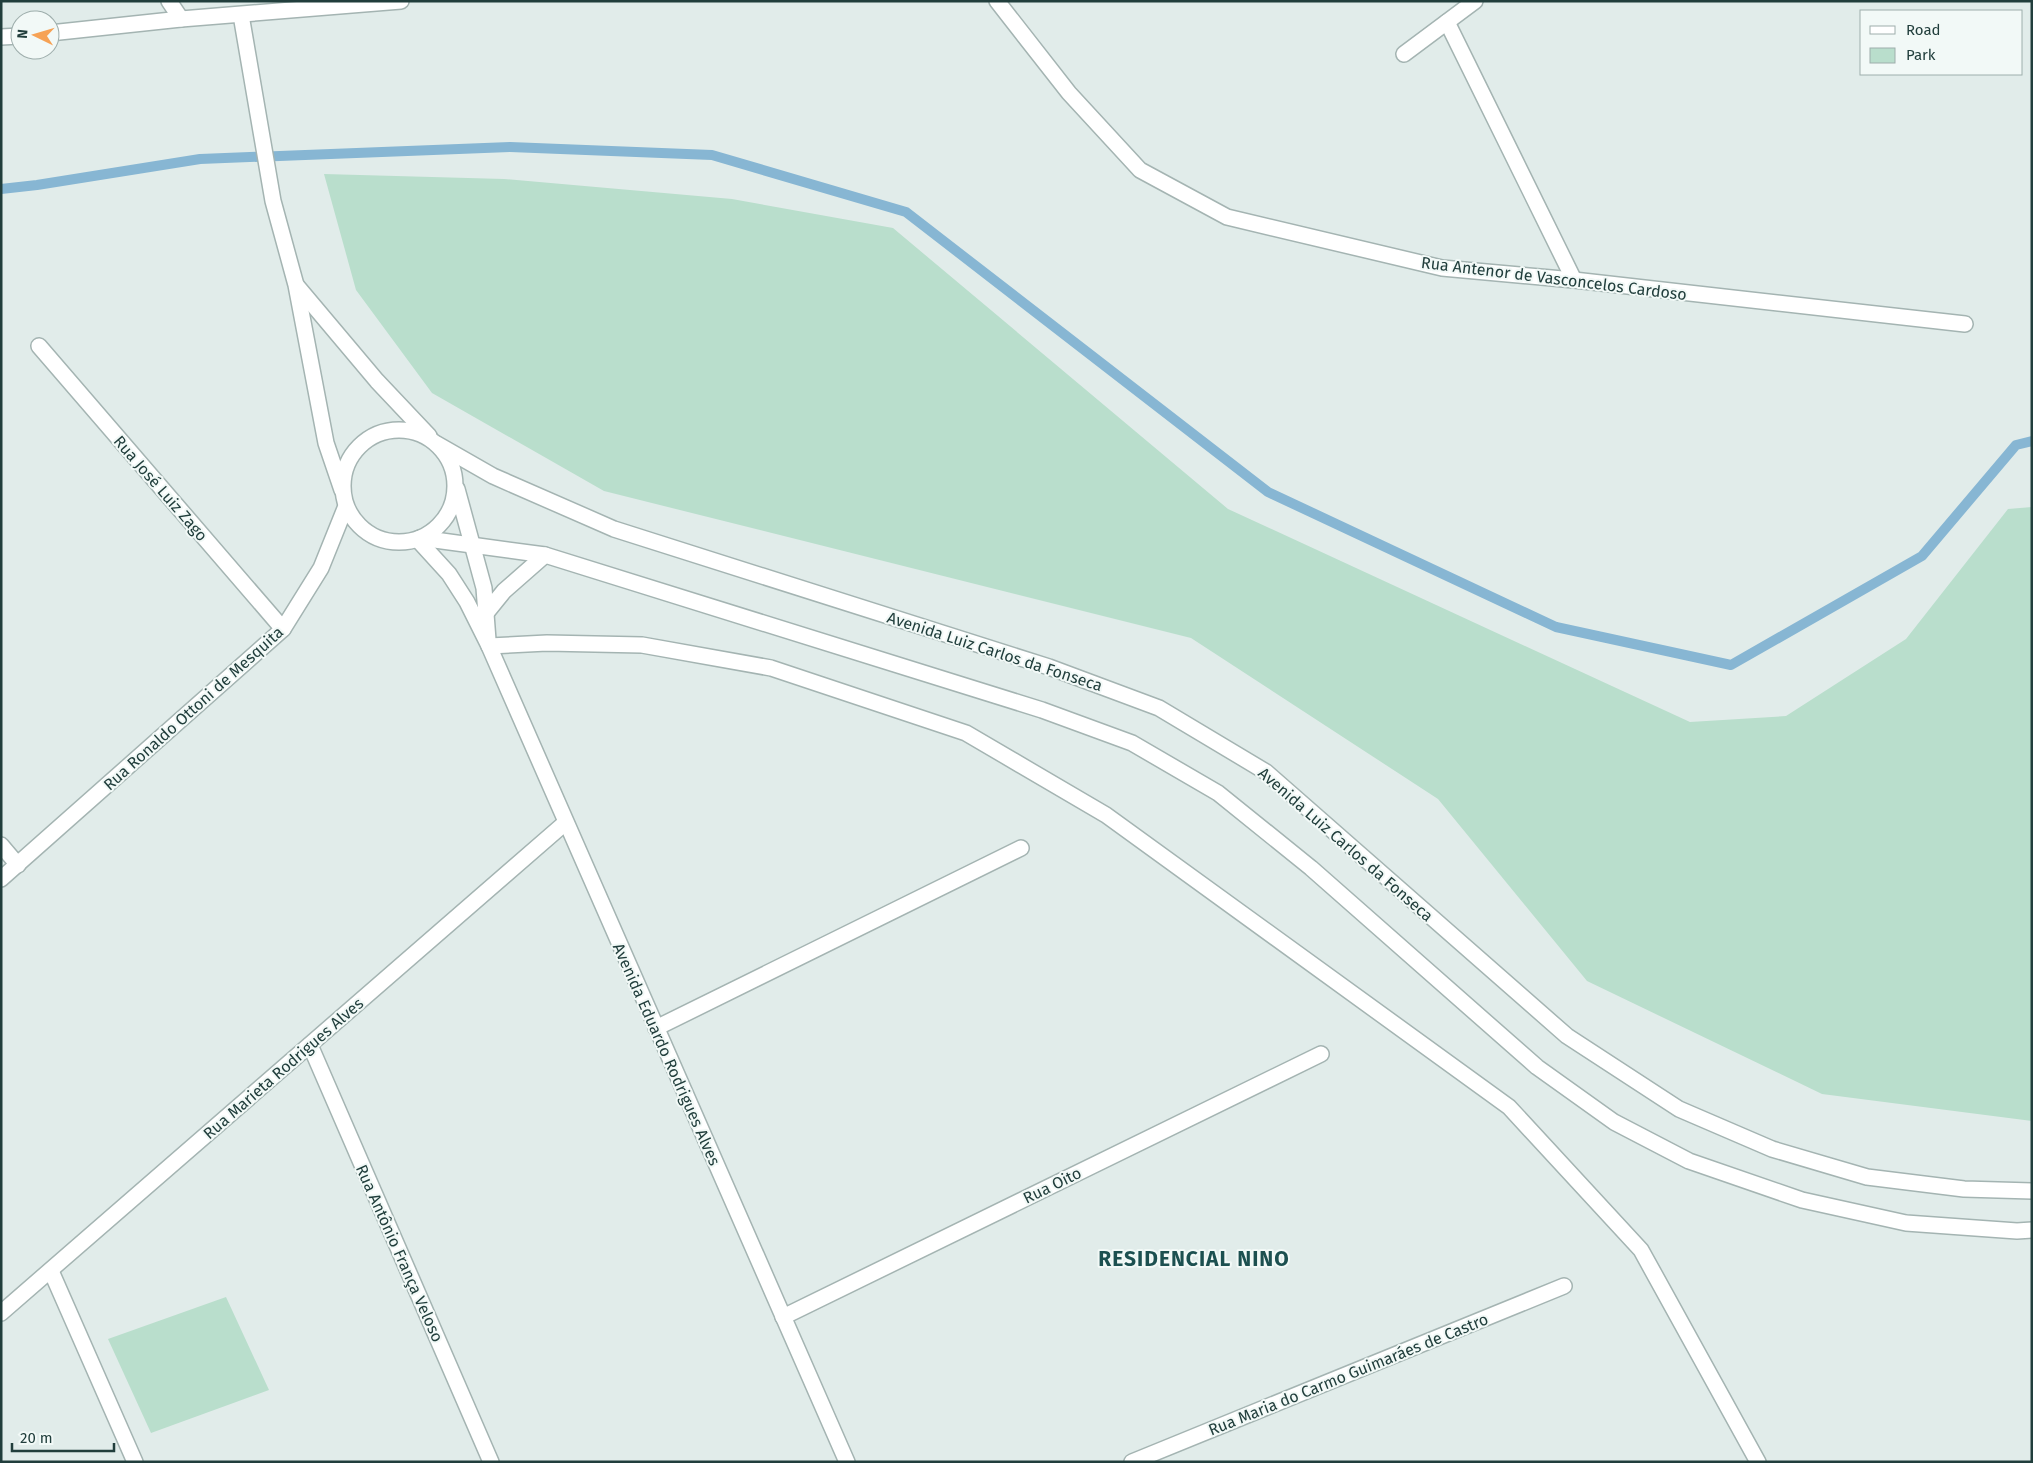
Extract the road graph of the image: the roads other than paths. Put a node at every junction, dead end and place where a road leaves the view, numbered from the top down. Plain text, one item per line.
1 (169, 1) edge
2 (401, 1) edge
3 (997, 1) edge
4 (1468, 3) edge
5 (241, 15) junction
6 (181, 19) junction
7 (1447, 22) junction
8 (60, 32) edge
9 (1404, 54) dead end
10 (1574, 280) junction
11 (296, 285) junction
12 (1965, 324) dead end
13 (39, 346) dead end
14 (435, 442) junction
15 (456, 486) junction
16 (342, 490) junction
17 (346, 506) junction
18 (419, 539) junction
19 (473, 545) junction
20 (545, 555) junction
21 (487, 612) junction
22 (283, 629) junction
23 (489, 646) junction
24 (565, 823) junction
25 (1, 845) edge
26 (1021, 848) dead end
27 (18, 865) junction
28 (1, 880) edge
29 (656, 1028) junction
30 (310, 1045) junction
31 (1321, 1054) dead end
32 (2032, 1191) edge
33 (2032, 1230) edge
34 (50, 1271) junction
35 (1564, 1286) dead end
36 (1, 1314) edge
37 (783, 1317) junction
38 (135, 1462) edge
39 (491, 1462) edge
40 (847, 1462) edge
41 (1132, 1462) edge
42 (1758, 1462) edge

1 - 6 street
2 - 5 street
3 - 10 street, Rua Antenor de Vasconcelos Cardoso
4 - 7 street
5 - 6 street
5 - 11 street
6 - 8 street
7 - 9 street
7 - 10 street
10 - 12 street, Rua Antenor de Vasconcelos Cardoso
11 - 14 street
11 - 16 street
13 - 22 street, Rua José Luiz Zago
14 - 15 street
14 - 16 street
14 - 32 street, Avenida Luiz Carlos da Fonseca
15 - 18 street
15 - 19 street, Avenida Eduardo Rodrigues Alves
16 - 17 street
17 - 18 street
17 - 22 street, Rua Ronaldo Ottoni de Mesquita
18 - 19 street
18 - 23 street, Avenida Eduardo Rodrigues Alves
19 - 20 street
19 - 21 street, Avenida Eduardo Rodrigues Alves
20 - 21 street
20 - 33 street
21 - 23 street, Avenida Eduardo Rodrigues Alves
22 - 27 street, Rua Ronaldo Ottoni de Mesquita
23 - 24 street, Avenida Eduardo Rodrigues Alves
23 - 42 street
24 - 29 street, Avenida Eduardo Rodrigues Alves
24 - 30 street, Rua Marieta Rodrigues Alves
25 - 27 street
26 - 29 street
27 - 28 street, Rua Ronaldo Ottoni de Mesquita
29 - 37 street, Avenida Eduardo Rodrigues Alves
30 - 34 street, Rua Marieta Rodrigues Alves
30 - 39 street, Rua Antônio França Veloso
31 - 37 street, Rua Oito
34 - 36 street, Rua Marieta Rodrigues Alves
34 - 38 street
35 - 41 street, Rua Maria do Carmo Guimaráes de Castro
37 - 40 street, Avenida Eduardo Rodrigues Alves

